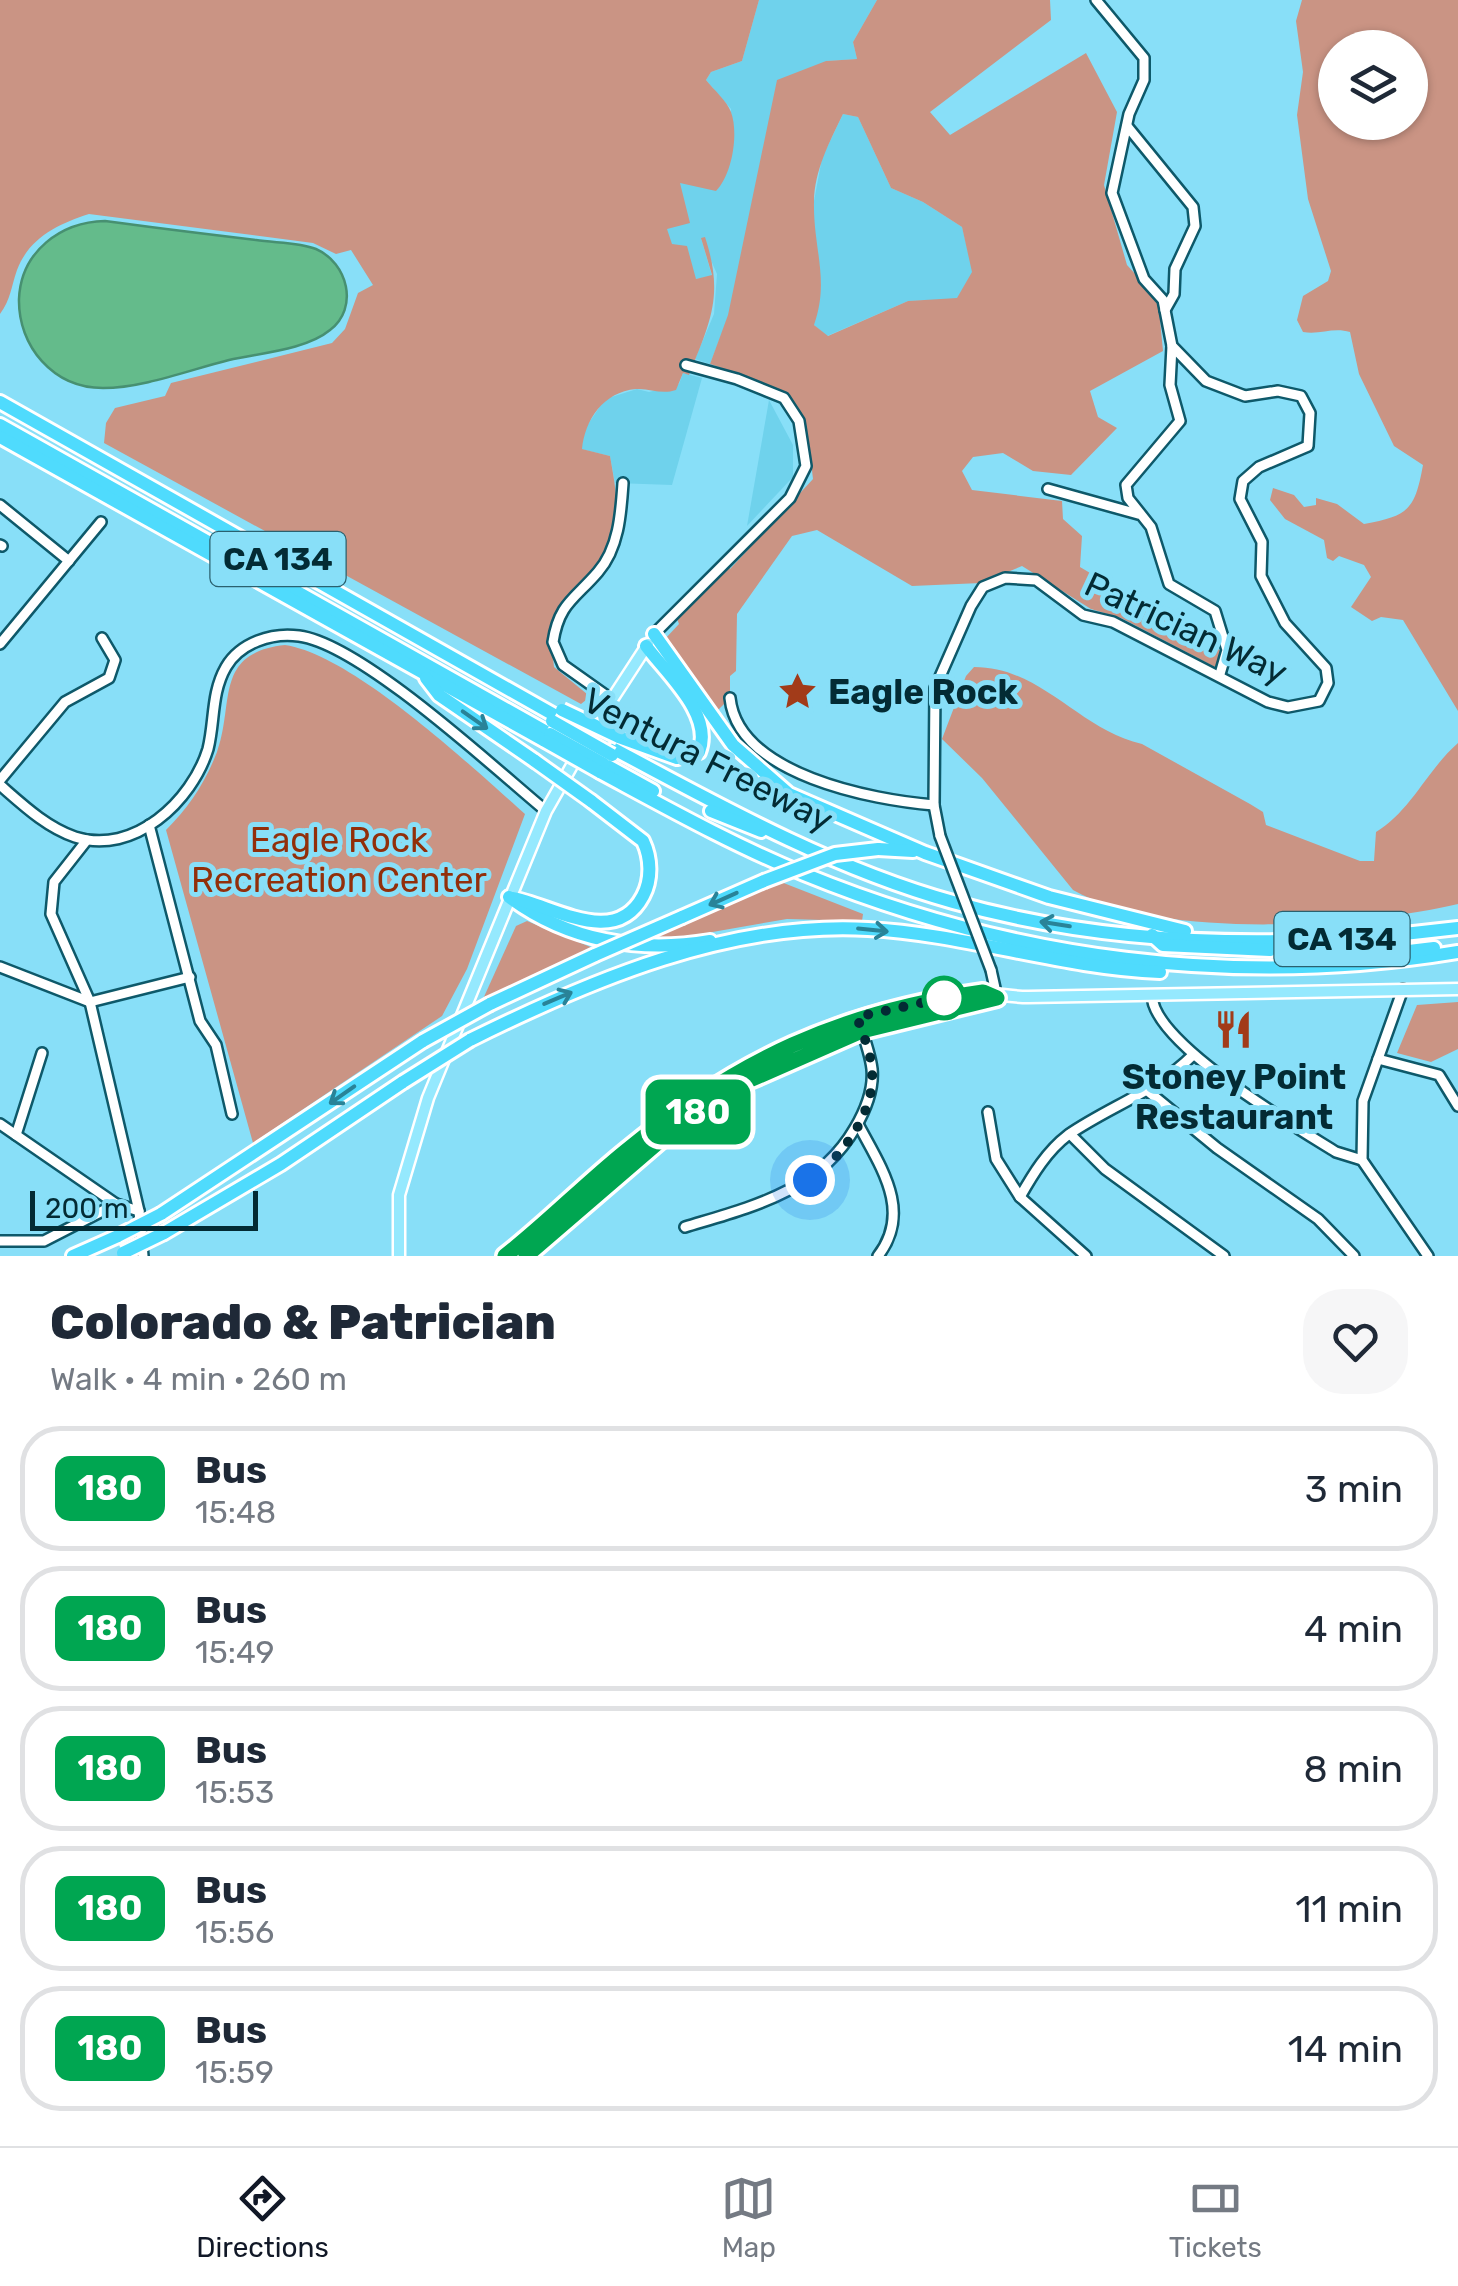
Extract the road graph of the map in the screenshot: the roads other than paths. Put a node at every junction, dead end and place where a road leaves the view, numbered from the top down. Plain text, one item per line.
1 (1096, 0) edge
2 (1127, 126) junction
3 (1165, 310) junction
4 (1172, 346) junction
5 (686, 365) dead end
6 (0, 402) edge
7 (0, 412) edge
8 (1, 432) edge
9 (623, 482) dead end
10 (1048, 489) dead end
11 (0, 505) edge
12 (1138, 514) junction
13 (101, 522) dead end
14 (68, 561) junction
15 (102, 638) dead end
16 (650, 640) junction
17 (0, 644) edge
18 (422, 672) junction
19 (1220, 674) junction
20 (730, 698) dead end
21 (611, 699) junction
22 (553, 725) junction
23 (610, 756) junction
24 (0, 783) edge
25 (934, 805) junction
26 (546, 811) junction
27 (150, 825) junction
28 (88, 840) junction
29 (926, 852) junction
30 (509, 898) junction
31 (1458, 928) edge
32 (829, 929) junction
33 (1152, 935) junction
34 (1458, 936) edge
35 (1226, 941) junction
36 (1458, 944) edge
37 (1458, 952) edge
38 (1143, 962) junction
39 (0, 967) edge
40 (1252, 969) junction
41 (190, 977) junction
42 (1403, 989) junction
43 (1458, 989) edge
44 (1152, 995) junction
45 (997, 998) junction
46 (90, 1002) junction
47 (857, 1017) junction
48 (862, 1031) junction
49 (42, 1053) dead end
50 (1193, 1055) junction
51 (1378, 1059) junction
52 (744, 1068) junction
53 (750, 1080) junction
54 (1149, 1092) junction
55 (1458, 1106) edge
56 (988, 1112) dead end
57 (232, 1114) dead end
58 (674, 1120) junction
59 (0, 1124) edge
60 (858, 1124) junction
61 (16, 1134) junction
62 (1070, 1134) junction
63 (1362, 1160) junction
64 (1020, 1197) junction
65 (116, 1204) junction
66 (139, 1211) junction
67 (685, 1228) dead end
68 (0, 1242) edge
69 (880, 1252) edge
70 (120, 1255) edge
71 (73, 1256) edge
72 (143, 1256) edge
73 (399, 1256) edge
74 (505, 1256) edge
75 (526, 1256) edge
76 (896, 1256) edge
77 (1086, 1256) edge
78 (1224, 1256) edge
79 (1354, 1256) edge
80 (1428, 1256) edge

1 - 2 street
2 - 3 street
2 - 3 street
3 - 4 street
4 - 12 street
4 - 19 street, Patrician Way
5 - 16 street
6 - 22 highway, CA 134
7 - 22 highway
8 - 18 highway, Ventura Freeway / CA 134
8 - 22 highway
9 - 21 street
10 - 12 street
11 - 14 street
12 - 19 street
13 - 14 street
14 - 17 street
15 - 24 street
16 - 21 main road
16 - 23 highway
16 - 29 highway
18 - 22 highway, Ventura Freeway / CA 134
18 -> 30 highway, bridge
19 - 25 street, Patrician Way
20 - 25 street
21 - 26 main road
22 - 23 highway, bridge
22 - 23 highway, Ventura Freeway / CA 134, bridge
33 -> 23 highway, Ventura Freeway / CA 134
23 - 38 highway, Ventura Freeway / CA 134
24 - 28 street
25 - 45 street, Patrician Way, bridge
26 - 27 street
26 - 30 main road
27 - 28 street
27 - 41 street
28 - 46 street
29 - 35 highway
29 -> 71 highway, bridge
30 - 32 highway
30 - 73 main road
31 - 35 highway, Ventura Freeway / CA 134
32 -> 40 highway
70 -> 32 highway, bridge
33 - 34 highway
33 - 35 highway, Ventura Freeway / CA 134
36 - 38 highway
37 - 40 highway, Ventura Freeway / CA 134
38 - 40 highway, Ventura Freeway / CA 134
39 - 46 street
41 - 46 street
41 - 57 street
42 - 43 main road
42 - 44 main road
42 - 51 street
44 - 45 main road
44 - 50 street
45 - 47 main road
45 - 48 main road
46 - 66 street
47 - 48 street
47 - 52 main road
48 - 53 main road
48 - 60 street
49 - 61 street
50 - 54 street
50 - 63 street
51 - 55 street
51 - 63 street
52 - 53 main road
52 - 58 main road
53 - 58 main road
54 - 62 street
54 - 79 street
56 - 64 street
58 - 74 main road
58 - 75 main road
59 - 61 street
60 - 67 street
60 - 69 street
61 - 65 street
62 - 64 street
62 - 78 street
63 - 80 street
64 - 77 street
65 - 66 street
65 - 68 street
66 - 72 street
69 - 76 street

